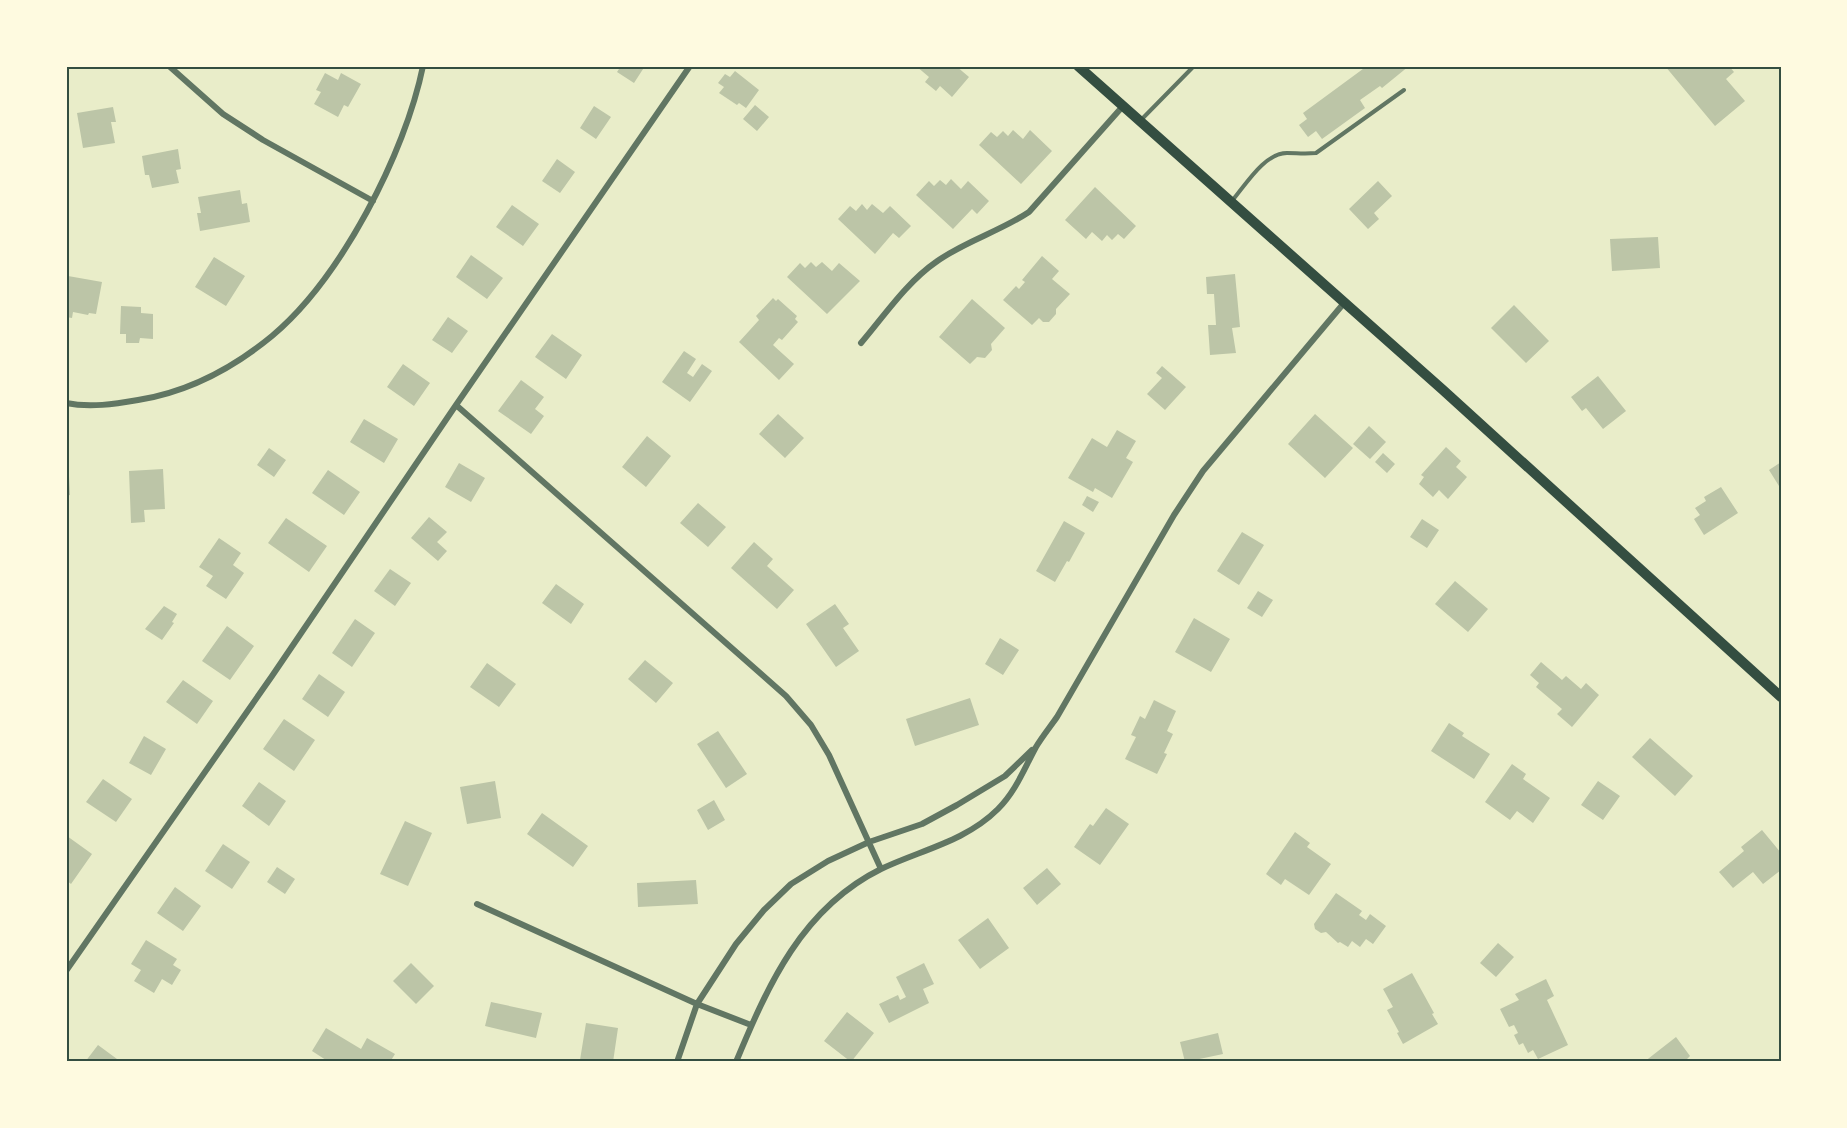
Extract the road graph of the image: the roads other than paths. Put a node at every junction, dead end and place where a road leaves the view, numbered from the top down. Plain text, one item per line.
1 (169, 66) edge
2 (423, 66) edge
3 (690, 66) edge
4 (1078, 66) edge
5 (1194, 66) edge
6 (1404, 90) dead end
7 (1123, 106) junction
8 (1140, 121) junction
9 (372, 201) junction
10 (1230, 202) junction
11 (1344, 303) junction
12 (861, 343) dead end
13 (66, 404) edge
14 (456, 405) junction
15 (1781, 697) edge
16 (1037, 746) junction
17 (869, 842) junction
18 (881, 869) junction
19 (477, 904) dead end
20 (66, 971) edge
21 (697, 1004) junction
22 (751, 1025) junction
23 (677, 1062) edge
24 (736, 1062) edge

1 - 9 street
2 - 9 street
3 - 14 street
4 - 7 main road
5 - 8 lane
6 - 10 lane
7 - 8 main road
7 - 12 street
8 - 10 main road
9 - 13 street
10 - 11 main road
11 - 15 main road
11 - 16 street
14 - 17 street
14 - 20 street
16 - 17 street
16 - 18 street
17 - 18 street
17 - 21 street
18 - 22 street
19 - 21 street
21 - 22 street
21 - 23 street
22 - 24 street

